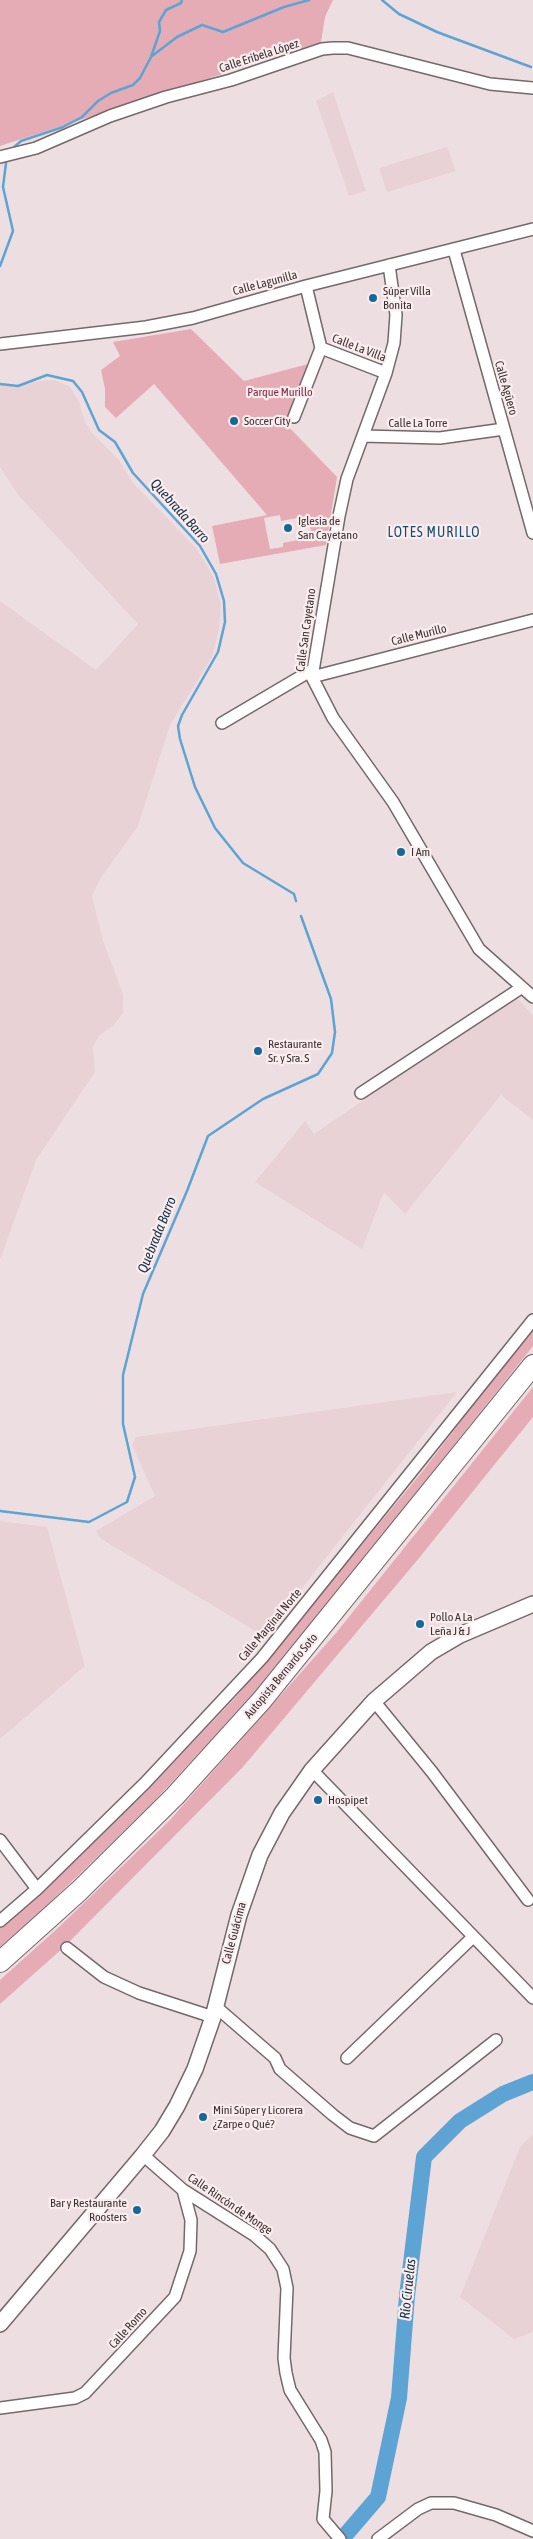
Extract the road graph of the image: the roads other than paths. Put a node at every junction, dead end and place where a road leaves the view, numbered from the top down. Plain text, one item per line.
1 (533, 88) edge
2 (0, 158) edge
3 (533, 229) edge
4 (454, 250) junction
5 (389, 265) junction
6 (306, 286) junction
7 (0, 344) edge
8 (321, 348) junction
9 (386, 374) junction
10 (294, 417) dead end
11 (504, 429) junction
12 (363, 436) junction
13 (533, 533) edge
14 (533, 620) edge
15 (312, 674) junction
16 (222, 724) dead end
17 (521, 988) junction
18 (533, 997) edge
19 (360, 1094) dead end
20 (533, 1320) edge
21 (533, 1365) edge
22 (533, 1604) edge
23 (374, 1701) junction
24 (312, 1770) junction
25 (0, 1840) edge
26 (37, 1888) junction
27 (528, 1900) dead end
28 (0, 1921) edge
29 (473, 1937) junction
30 (67, 1948) dead end
31 (0, 1962) edge
32 (533, 1998) edge
33 (215, 2008) junction
34 (496, 2040) dead end
35 (348, 2058) dead end
36 (143, 2155) junction
37 (183, 2190) junction
38 (0, 2324) edge
39 (0, 2408) edge
40 (533, 2531) edge
41 (337, 2536) edge
42 (378, 2539) edge

1 - 2 street, Calle Eribela López
3 - 4 street, Calle Lagunilla
4 - 5 street, Calle Lagunilla
4 - 11 street, Calle Agüero
5 - 6 street, Calle Lagunilla
5 - 9 street, Calle San Cayetano
6 - 7 street, Calle Lagunilla
6 - 8 street, Calle La Villa
8 - 9 street, Calle La Villa
8 - 10 street, Calle La Villa
9 - 12 street, Calle San Cayetano
11 - 12 street, Calle La Torre
11 - 13 street, Calle Agüero
12 - 15 street, Calle San Cayetano
14 - 15 street, Calle Murillo
15 - 16 street, Calle Murillo
15 - 17 street, Calle San Cayetano
17 - 18 street, Calle San Cayetano
17 - 19 street
20 - 26 street, Calle Marginal Norte
21 - 31 highway, Autopista Bernardo Soto
22 - 23 main road, Calle Guácima
23 - 24 main road, Calle Guácima
23 - 27 street
24 - 29 street
24 - 33 main road, Calle Guácima
25 - 26 street
26 - 28 street, Calle Marginal Norte
29 - 32 street
29 - 35 street
30 - 33 street
33 - 34 street
33 - 36 main road, Calle Guácima
36 - 37 street, Calle Rincón de Monge
36 - 38 main road, Calle Guácima
37 - 39 street, Calle Romo
37 - 41 street, Calle Rincón de Monge
40 - 42 street

